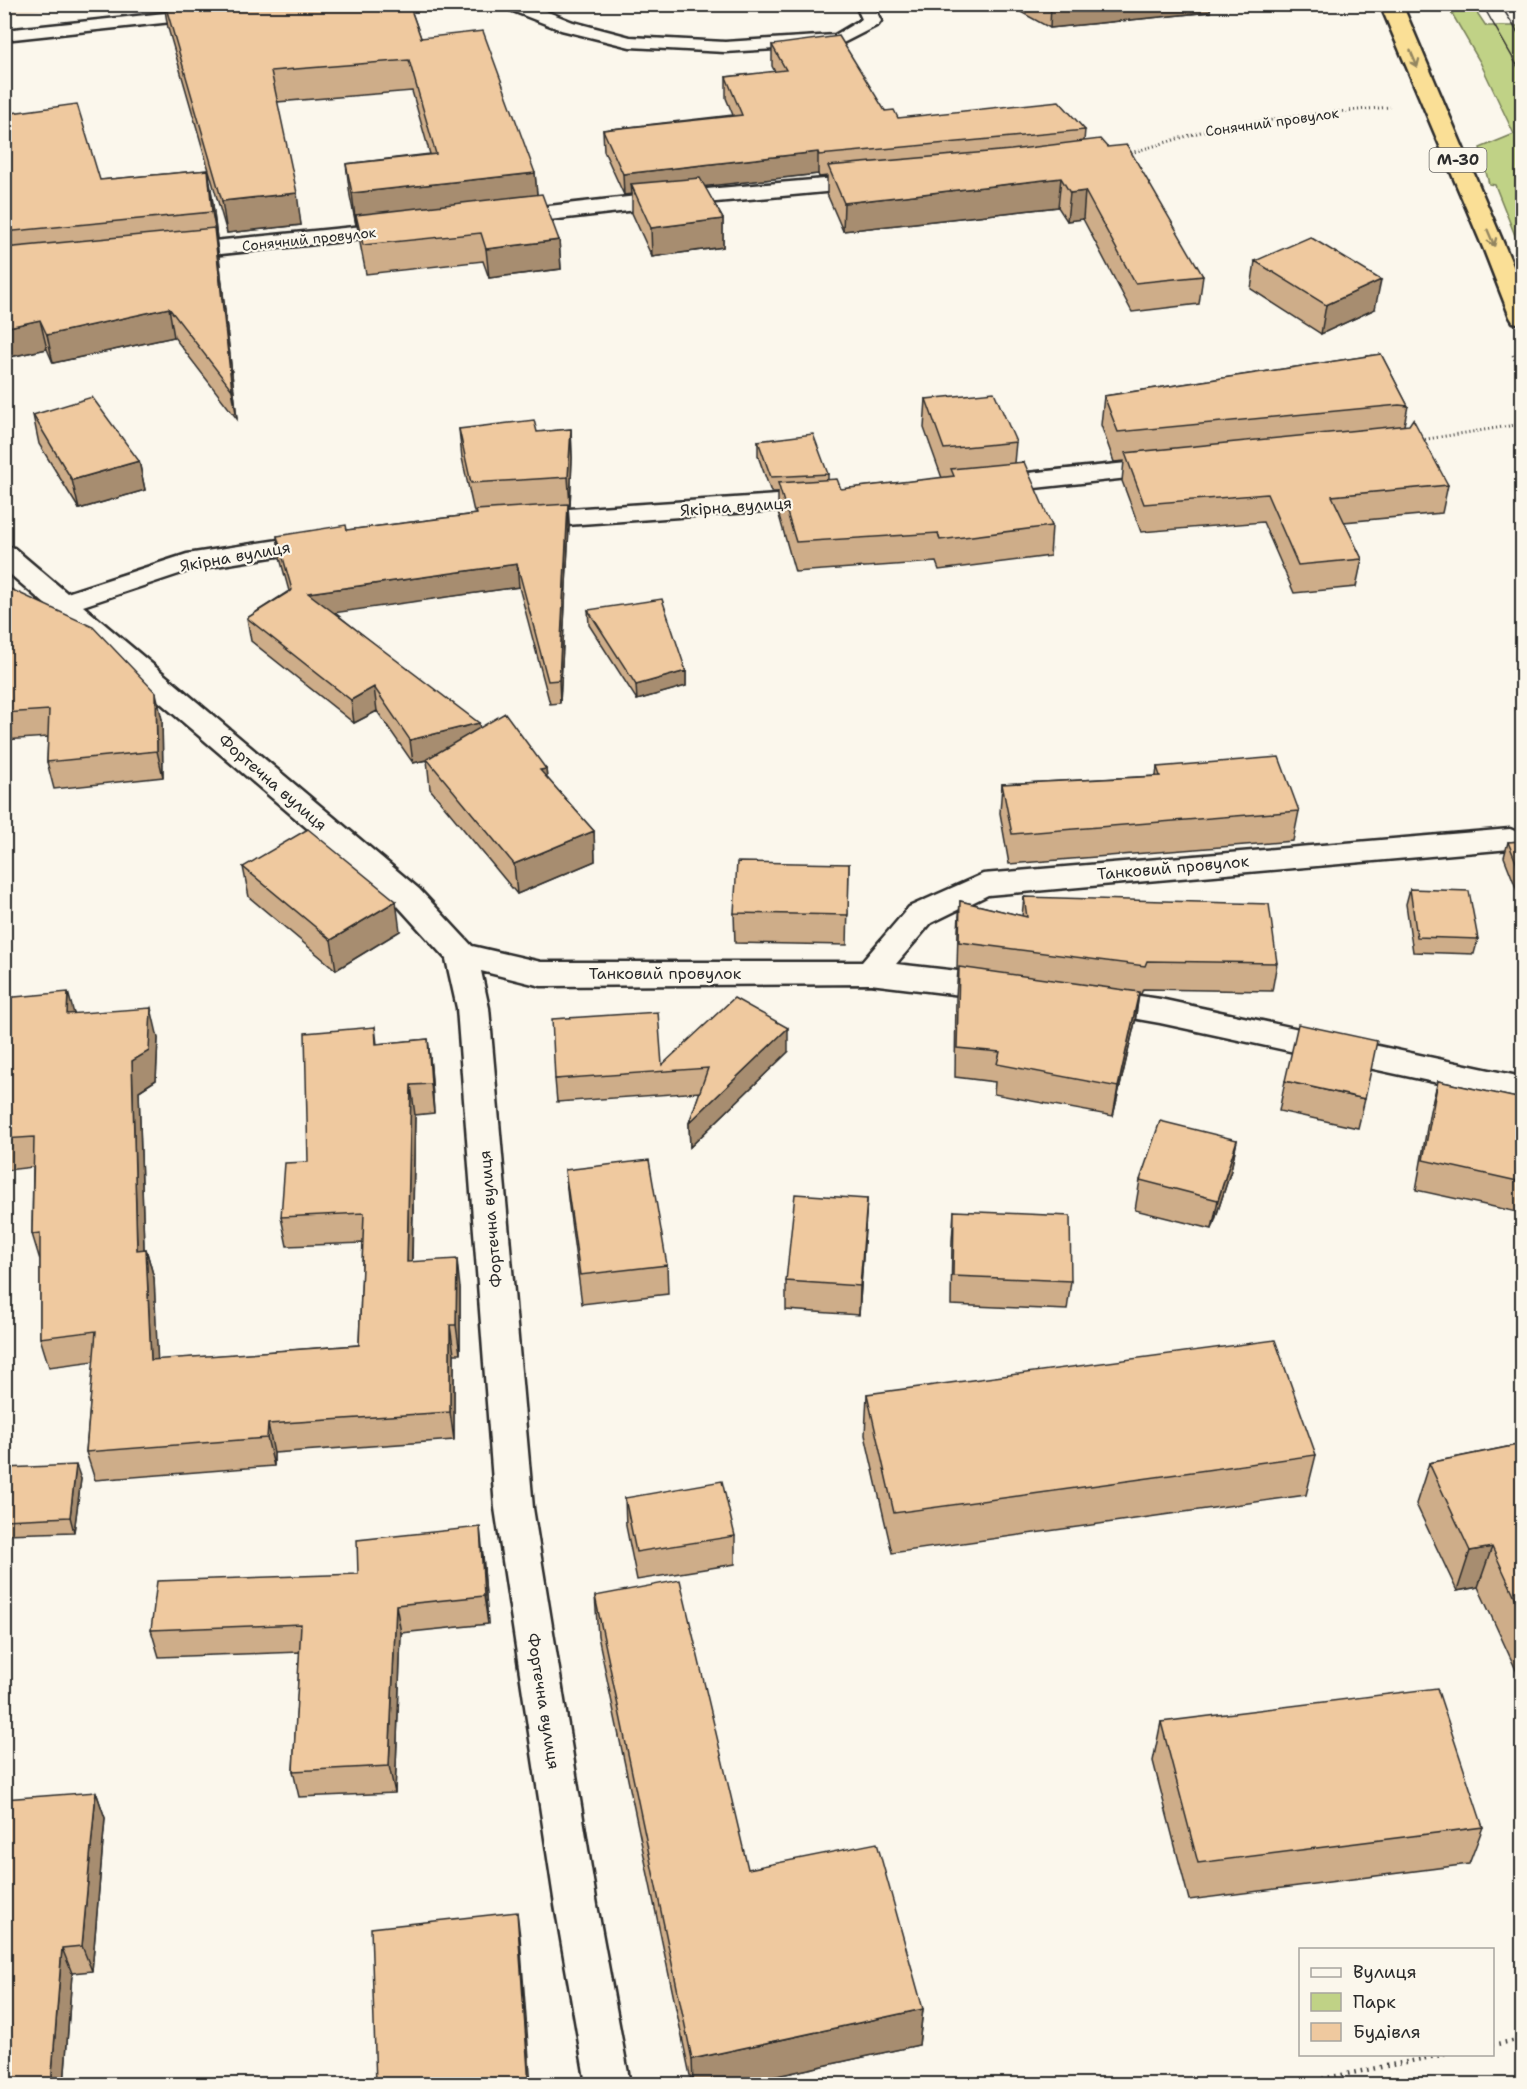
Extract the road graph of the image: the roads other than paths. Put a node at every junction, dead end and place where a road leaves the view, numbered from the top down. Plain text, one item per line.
1 (511, 4) edge
2 (864, 4) edge
3 (1391, 4) edge
4 (226, 12) edge
5 (4, 35) edge
6 (893, 180) edge
7 (485, 220) edge
8 (426, 226) edge
9 (147, 255) edge
10 (1522, 317) edge
11 (1194, 464) edge
12 (960, 488) edge
13 (847, 498) edge
14 (494, 522) edge
15 (352, 537) edge
16 (4, 554) edge
17 (64, 603) junction
18 (1510, 839) edge
19 (461, 955) junction
20 (870, 973) junction
21 (1034, 993) edge
22 (1068, 998) edge
23 (1522, 1089) edge
24 (608, 2085) edge

1 - 2 lane
3 -> 10 highway, М-30
4 - 5 lane
6 - 7 street
8 - 9 street, Сонячний провулок
11 - 12 street
13 - 14 street, Якірна вулиця
15 - 17 street, Якірна вулиця
16 - 17 street, Фортечна вулиця
17 - 19 street, Фортечна вулиця
18 - 20 street, Танковий провулок
19 - 20 street, Танковий провулок
19 - 24 street, Фортечна вулиця
20 - 21 street, Танковий провулок
22 - 23 street

